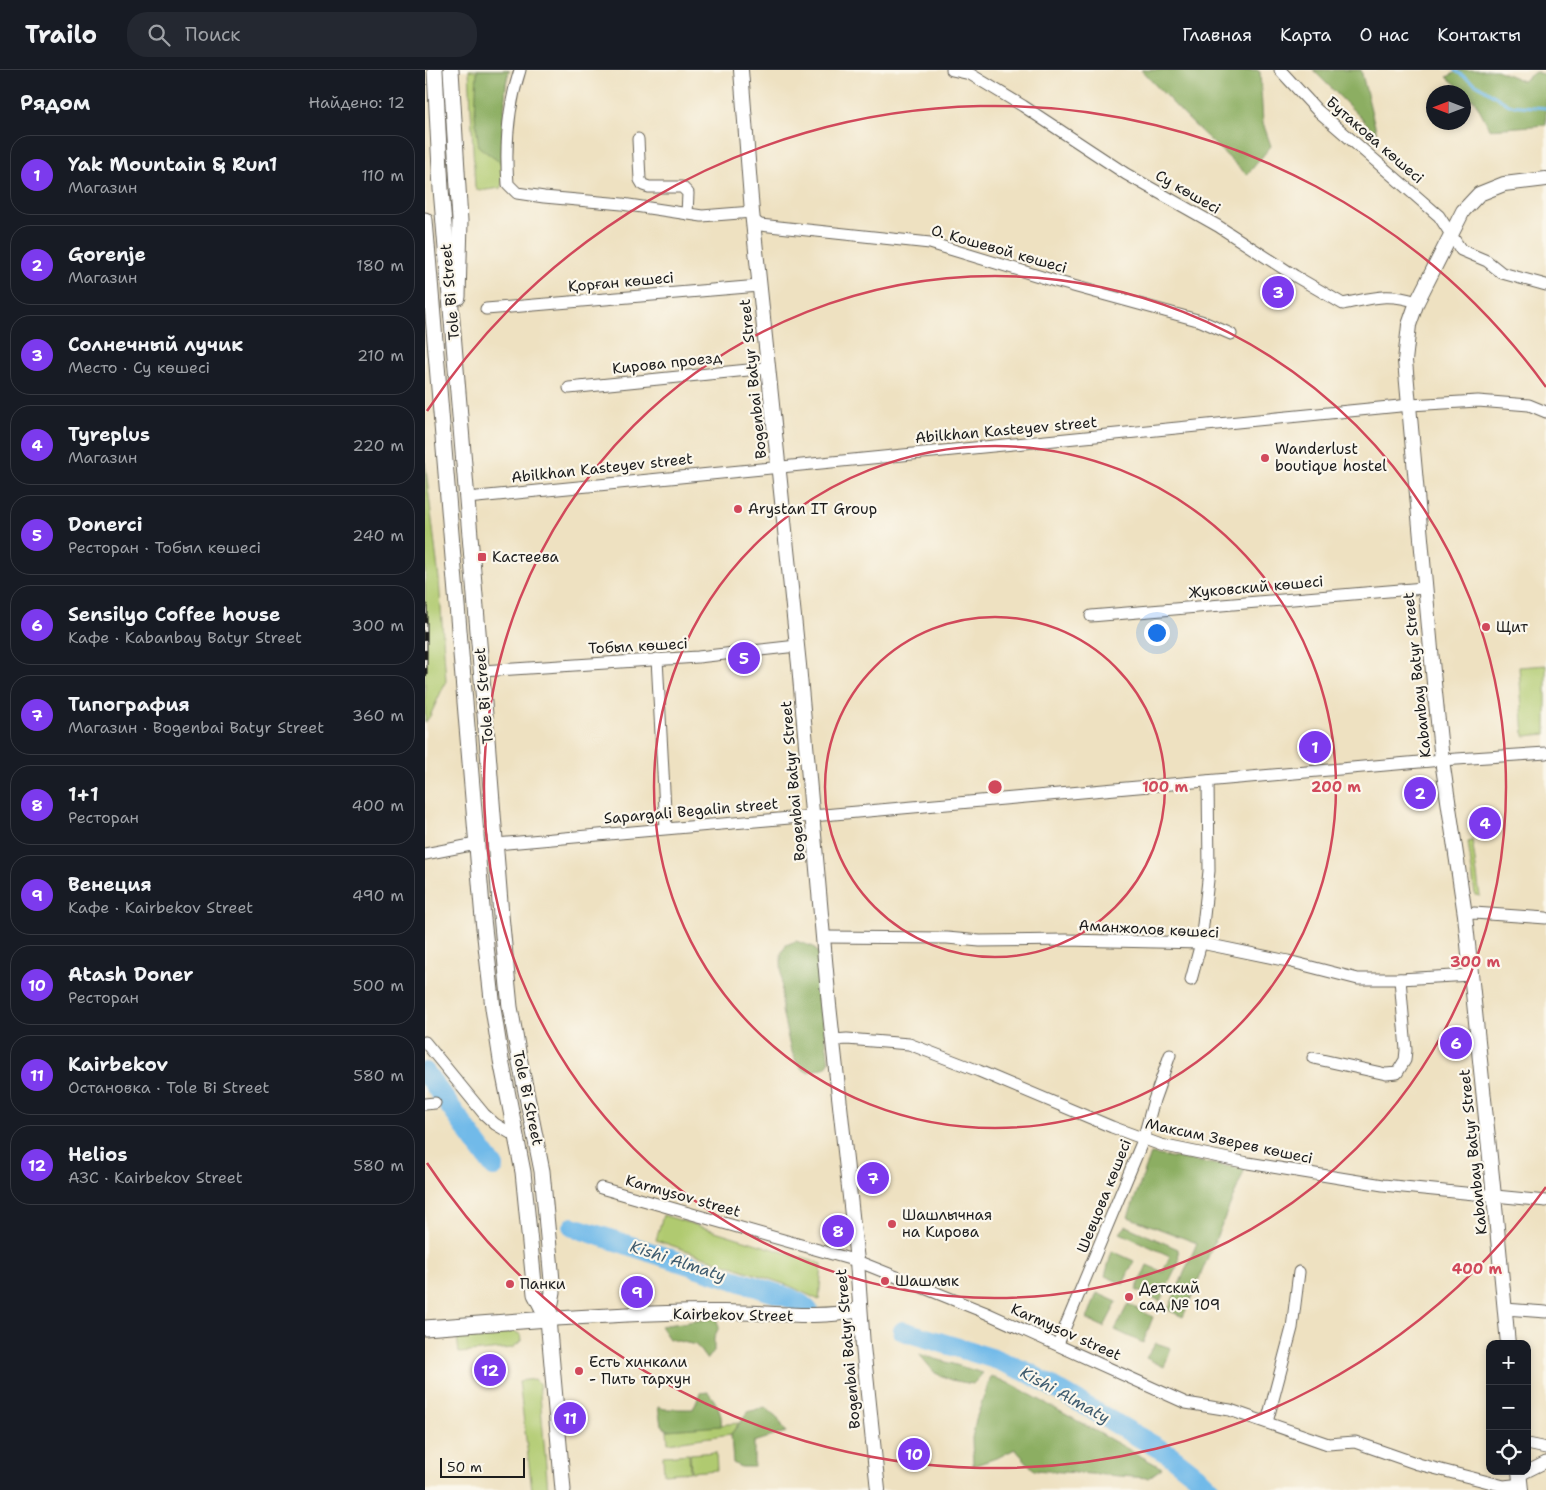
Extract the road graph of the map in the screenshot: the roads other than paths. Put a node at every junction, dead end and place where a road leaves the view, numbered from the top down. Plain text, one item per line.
1 (435, 70) edge
2 (451, 70) edge
3 (521, 70) edge
4 (741, 70) edge
5 (952, 70) edge
6 (1280, 70) edge
7 (638, 139) dead end
8 (1546, 180) edge
9 (687, 214) junction
10 (753, 216) junction
11 (425, 220) edge
12 (1451, 233) junction
13 (1546, 285) edge
14 (759, 286) junction
15 (1417, 302) junction
16 (425, 304) edge
17 (486, 309) dead end
18 (1231, 334) dead end
19 (454, 346) junction
20 (435, 349) junction
21 (768, 368) junction
22 (569, 388) dead end
23 (1410, 405) junction
24 (1546, 412) edge
25 (779, 466) junction
26 (467, 498) junction
27 (1424, 588) junction
28 (1091, 616) dead end
29 (797, 646) junction
30 (657, 659) junction
31 (482, 671) junction
32 (1546, 753) edge
33 (1442, 760) junction
34 (1208, 781) junction
35 (813, 816) junction
36 (666, 828) junction
37 (477, 844) junction
38 (496, 844) junction
39 (425, 854) edge
40 (1465, 915) junction
41 (1546, 918) edge
42 (823, 938) junction
43 (1201, 943) junction
44 (1471, 974) junction
45 (1400, 979) junction
46 (1191, 980) dead end
47 (833, 1040) junction
48 (425, 1042) edge
49 (1170, 1056) dead end
50 (1313, 1058) dead end
51 (517, 1137) junction
52 (1143, 1140) junction
53 (601, 1188) dead end
54 (1494, 1196) junction
55 (1546, 1201) edge
56 (857, 1262) junction
57 (1299, 1272) dead end
58 (1505, 1309) junction
59 (860, 1310) junction
60 (1546, 1312) edge
61 (548, 1319) junction
62 (425, 1328) edge
63 (1508, 1340) edge
64 (1058, 1344) junction
65 (1267, 1422) junction
66 (1531, 1445) edge
67 (1546, 1448) edge
68 (1546, 1462) edge
69 (1520, 1480) edge
70 (563, 1490) edge
71 (878, 1490) edge

1 - 19 main road, Tole Bi Street
2 - 19 main road
3 - 9 street, О. Кошевой көшесі
4 - 10 street, Bogenbai Batyr Street
5 - 15 street, Су көшесі
6 - 12 street, Бутакова көшесі
7 - 9 street
8 - 12 street, Kabanbay Batyr Street
9 - 10 street, О. Кошевой көшесі
10 - 14 street, Bogenbai Batyr Street
10 - 18 street, О. Кошевой көшесі
11 - 20 main road, Tole Bi Street
12 - 13 street
12 - 15 street, Kabanbay Batyr Street
14 - 17 street, Қорған көшесі
14 - 21 street, Bogenbai Batyr Street
15 - 23 street, Kabanbay Batyr Street
16 - 20 main road
19 - 26 main road, Tole Bi Street
20 - 37 main road, Tole Bi Street
21 - 22 street, Кирова проезд
21 - 25 street, Bogenbai Batyr Street
23 - 24 street, Abilkhan Kasteyev street
23 - 25 street, Abilkhan Kasteyev street
23 - 27 street, Kabanbay Batyr Street
25 - 26 street, Abilkhan Kasteyev street
25 - 29 street, Bogenbai Batyr Street
26 - 31 main road, Tole Bi Street
27 - 28 street, Жуковский көшесі
27 - 33 street, Kabanbay Batyr Street
29 - 30 street, Тобыл көшесі
29 - 35 street, Bogenbai Batyr Street
30 - 31 street, Тобыл көшесі
30 - 36 street
31 - 38 main road, Tole Bi Street
32 - 33 street, Sapargali Begalin street
33 - 34 street, Sapargali Begalin street
33 - 40 street, Kabanbay Batyr Street
34 - 35 street, Sapargali Begalin street
34 - 43 street
35 - 36 street, Sapargali Begalin street
35 - 42 street, Bogenbai Batyr Street
36 - 38 street, Sapargali Begalin street
37 - 39 street
37 - 51 main road, Tole Bi Street
38 - 61 main road, Tole Bi Street
40 - 41 street
40 - 44 street, Kabanbay Batyr Street
42 - 43 street, Аманжолов көшесі
42 - 47 street, Bogenbai Batyr Street
43 - 45 street, Аманжолов көшесі
43 - 46 street
44 - 45 street, Аманжолов көшесі
44 - 54 street, Kabanbay Batyr Street
45 - 50 street
47 - 52 street, Максим Зверев көшесі
47 - 56 street, Bogenbai Batyr Street
48 - 51 street
49 - 52 street, Шевцова көшесі
51 - 61 main road, Tole Bi Street
52 - 54 street, Максим Зверев көшесі
52 - 64 street, Шевцова көшесі
53 - 56 street, Karmysov street
54 - 55 street, Максим Зверев көшесі
54 - 58 street, Kabanbay Batyr Street
56 - 59 street, Bogenbai Batyr Street
56 - 64 street, Karmysov street
57 - 65 street
58 - 60 street
58 - 63 street, Kabanbay Batyr Street
59 - 61 street, Kairbekov Street
59 - 71 street, Bogenbai Batyr Street
61 - 62 main road, Kairbekov Street
61 - 70 main road, Tole Bi Street
64 - 65 street, Karmysov street
65 - 69 street, Karmysov street
66 - 67 street
68 - 69 street

